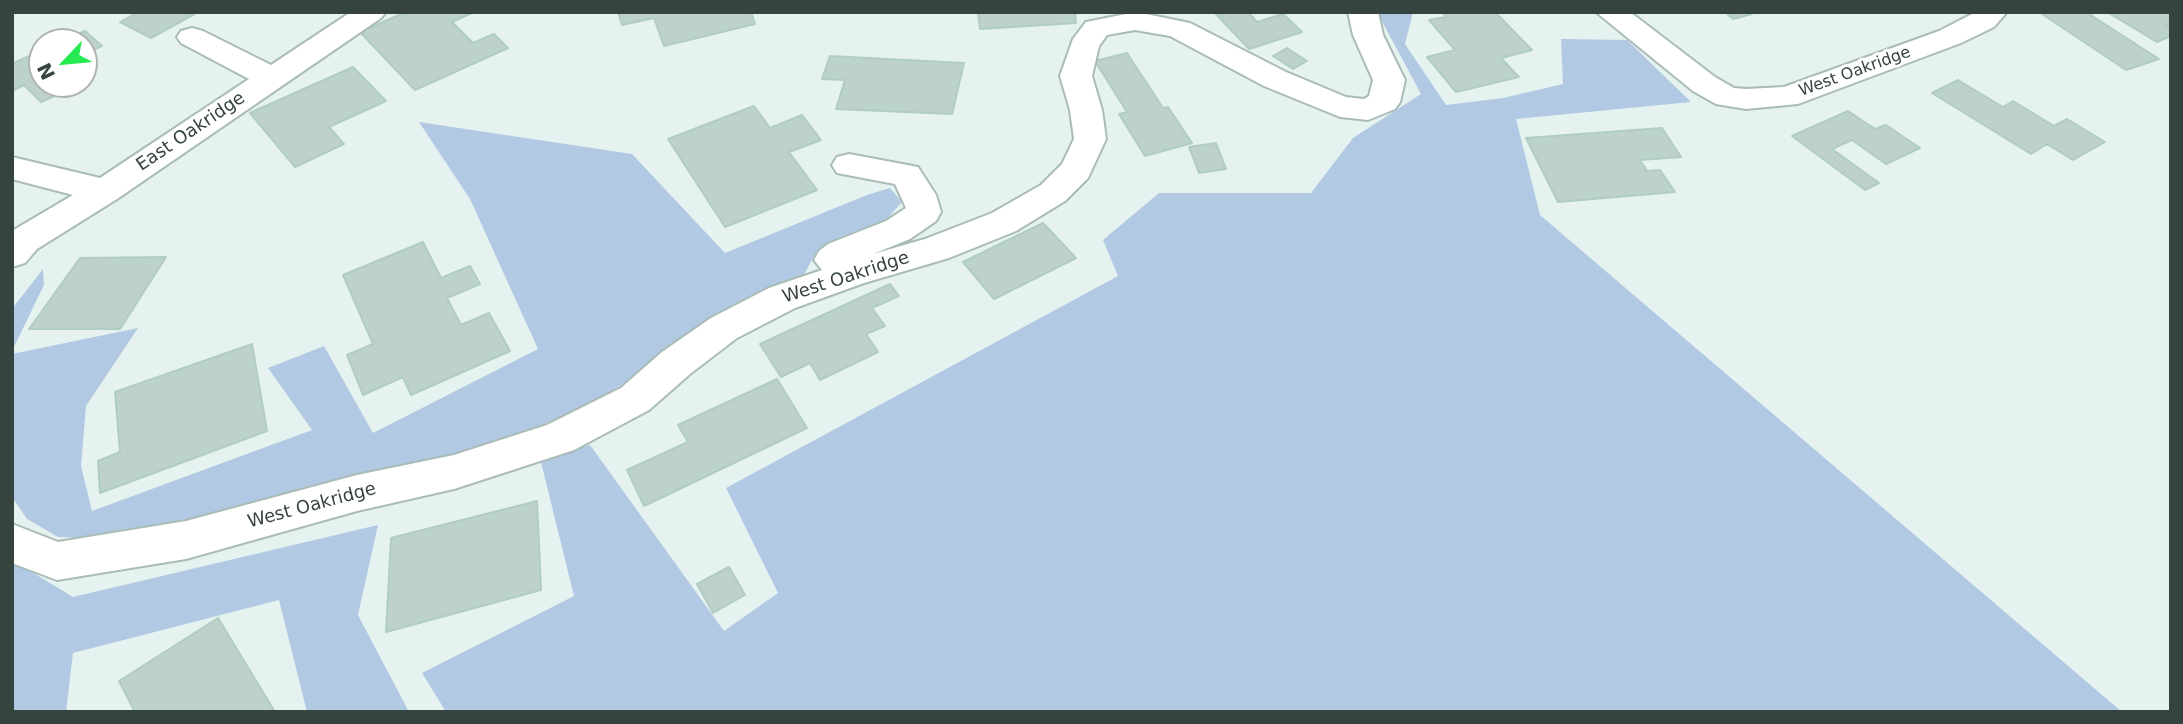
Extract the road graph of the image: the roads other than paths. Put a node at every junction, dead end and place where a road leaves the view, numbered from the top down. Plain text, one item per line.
1 (371, 12) edge
2 (1363, 12) edge
3 (1611, 12) edge
4 (1992, 12) edge
5 (192, 37) dead end
6 (271, 78) junction
7 (849, 165) dead end
8 (12, 168) edge
9 (105, 191) junction
10 (12, 254) edge
11 (820, 284) junction
12 (12, 543) edge

1 - 6 street, East Oakridge
2 - 11 street, West Oakridge
3 - 4 street, West Oakridge
5 - 6 street
6 - 9 street, East Oakridge
7 - 11 street
8 - 9 street
9 - 10 street, East Oakridge
11 - 12 street, West Oakridge

